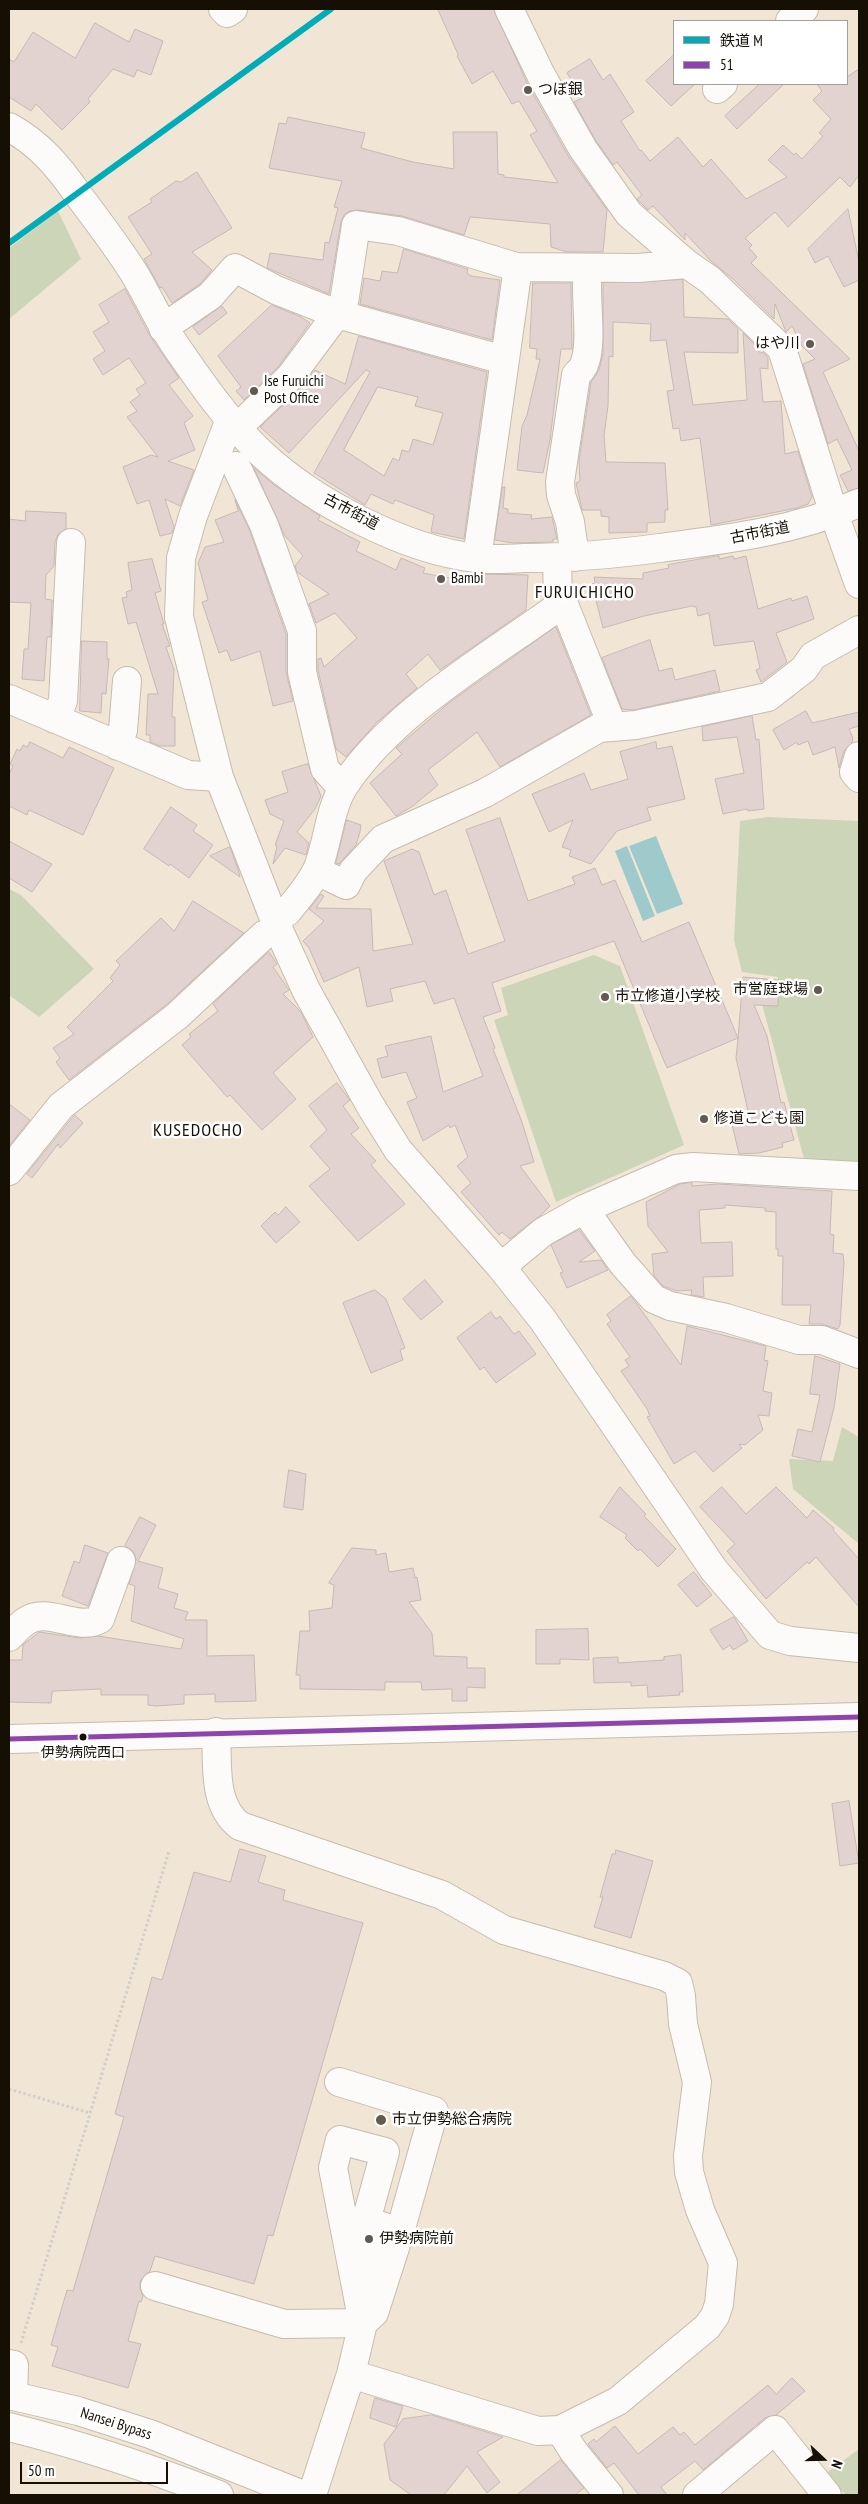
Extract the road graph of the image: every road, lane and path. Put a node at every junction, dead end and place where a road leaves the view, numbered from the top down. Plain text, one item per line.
1 (223, 9) edge
2 (233, 9) edge
3 (509, 9) edge
4 (804, 9) edge
5 (791, 20) edge
6 (9, 127) edge
7 (686, 264) junction
8 (518, 267) junction
9 (588, 268) junction
10 (340, 315) junction
11 (163, 328) junction
12 (504, 360) junction
13 (234, 423) junction
14 (236, 466) dead end
15 (859, 503) edge
16 (834, 514) junction
17 (71, 543) dead end
18 (566, 557) junction
19 (477, 558) junction
20 (859, 584) edge
21 (558, 605) junction
22 (859, 630) edge
23 (127, 681) dead end
24 (11, 705) edge
25 (55, 719) junction
26 (612, 725) junction
27 (118, 746) junction
28 (859, 756) edge
29 (218, 777) junction
30 (859, 778) edge
31 (342, 788) junction
32 (317, 871) junction
33 (287, 912) dead end
34 (264, 935) dead end
35 (9, 1171) edge
36 (859, 1176) edge
37 (584, 1208) junction
38 (501, 1267) junction
39 (859, 1354) edge
40 (121, 1561) dead end
41 (9, 1637) edge
42 (859, 1648) edge
43 (859, 1717) edge
44 (216, 1732) junction
45 (9, 1739) edge
46 (169, 1852) dead end
47 (339, 2082) dead end
48 (9, 2089) edge
49 (90, 2113) junction
50 (366, 2222) junction
51 (400, 2232) junction
52 (156, 2286) dead end
53 (381, 2288) junction
54 (363, 2323) junction
55 (11, 2364) edge
56 (351, 2374) junction
57 (11, 2395) edge
58 (9, 2426) edge
59 (560, 2430) junction
60 (219, 2495) edge
61 (303, 2495) edge
62 (312, 2495) edge
63 (609, 2495) edge
64 (697, 2495) edge
65 (827, 2495) edge

1 - 2 main road
3 - 7 main road
4 - 5 main road
6 - 11 main road, 古市街道
7 - 9 main road
7 - 16 main road
8 - 9 main road
8 - 10 main road
8 - 12 main road
9 - 18 main road
10 - 11 main road
10 - 12 main road
10 - 13 main road
11 - 13 main road, 古市街道
12 - 19 main road
13 - 19 main road, 古市街道
13 - 29 main road
14 - 31 main road
15 - 16 main road, 古市街道
16 - 18 main road, 古市街道
16 - 20 main road
17 - 25 main road
18 - 19 main road, 古市街道
18 - 21 main road
21 - 26 main road
21 - 31 main road
22 - 26 main road
23 - 27 main road
24 - 25 main road
25 - 27 main road
26 - 32 main road
27 - 29 main road
28 - 30 main road
29 - 38 main road
31 - 32 main road
32 - 33 main road
34 - 35 main road
36 - 37 main road
37 - 38 main road
37 - 39 main road
38 - 42 main road
40 - 41 main road
43 - 44 main road
44 - 45 main road
44 - 59 main road
46 - 49 path
47 - 51 main road
48 - 49 path
49 - 55 path
50 - 51 main road
50 - 53 main road
50 - 54 main road
51 - 53 main road
52 - 54 main road
53 - 54 main road
54 - 56 main road
55 - 57 main road
56 - 59 main road
56 - 62 main road
57 - 61 main road, Nansei Bypass
58 - 60 main road, Nansei Bypass
59 - 63 main road
64 - 65 main road

